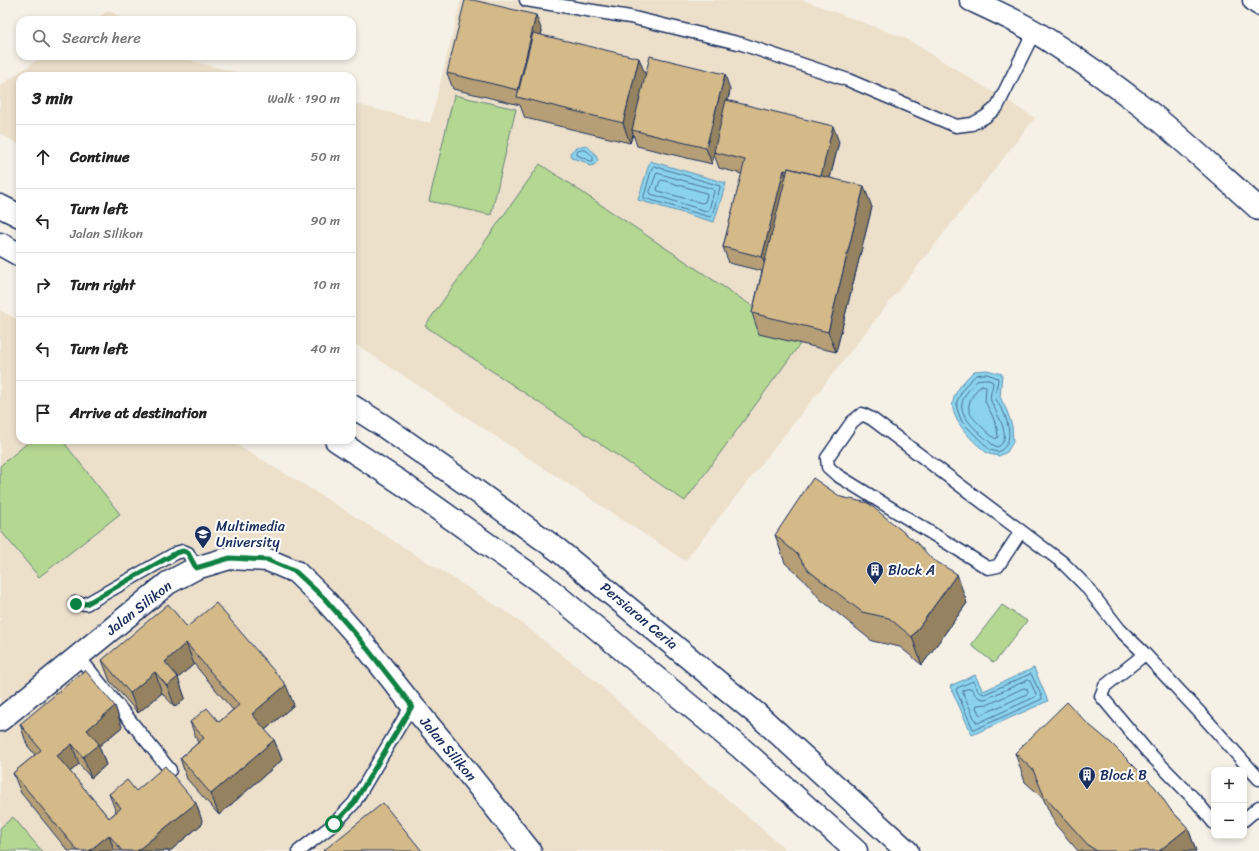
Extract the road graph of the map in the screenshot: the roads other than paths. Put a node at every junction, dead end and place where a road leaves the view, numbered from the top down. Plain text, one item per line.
1 (526, 0) edge
2 (971, 0) edge
3 (1007, 0) edge
4 (1254, 0) edge
5 (1259, 4) edge
6 (1034, 32) junction
7 (1053, 43) junction
8 (0, 206) edge
9 (1259, 209) edge
10 (16, 214) edge
11 (0, 244) edge
12 (16, 252) edge
13 (356, 409) edge
14 (342, 444) edge
15 (1022, 531) junction
16 (196, 568) junction
17 (76, 604) dead end
18 (1145, 654) junction
19 (78, 656) junction
20 (412, 706) junction
21 (0, 720) edge
22 (170, 770) edge
23 (1259, 778) edge
24 (1259, 806) edge
25 (1247, 817) edge
26 (1211, 819) edge
27 (299, 851) edge
28 (530, 851) edge
29 (856, 851) edge
30 (907, 851) edge

1 - 6 lane
2 - 6 street
3 - 7 street
4 - 5 street
6 - 7 street
7 - 9 street
8 - 10 street
11 - 12 street
13 - 30 street, Persiaran Ceria
14 - 29 street
15 - 15 lane
15 - 18 lane
16 - 17 lane
16 - 19 street, Jalan Silikon
16 - 20 street, Jalan Silikon
18 - 23 lane
18 - 26 lane
19 - 21 street, Jalan Silikon
19 - 22 lane
20 - 27 lane
20 - 28 street, Jalan Silikon
24 - 25 lane

